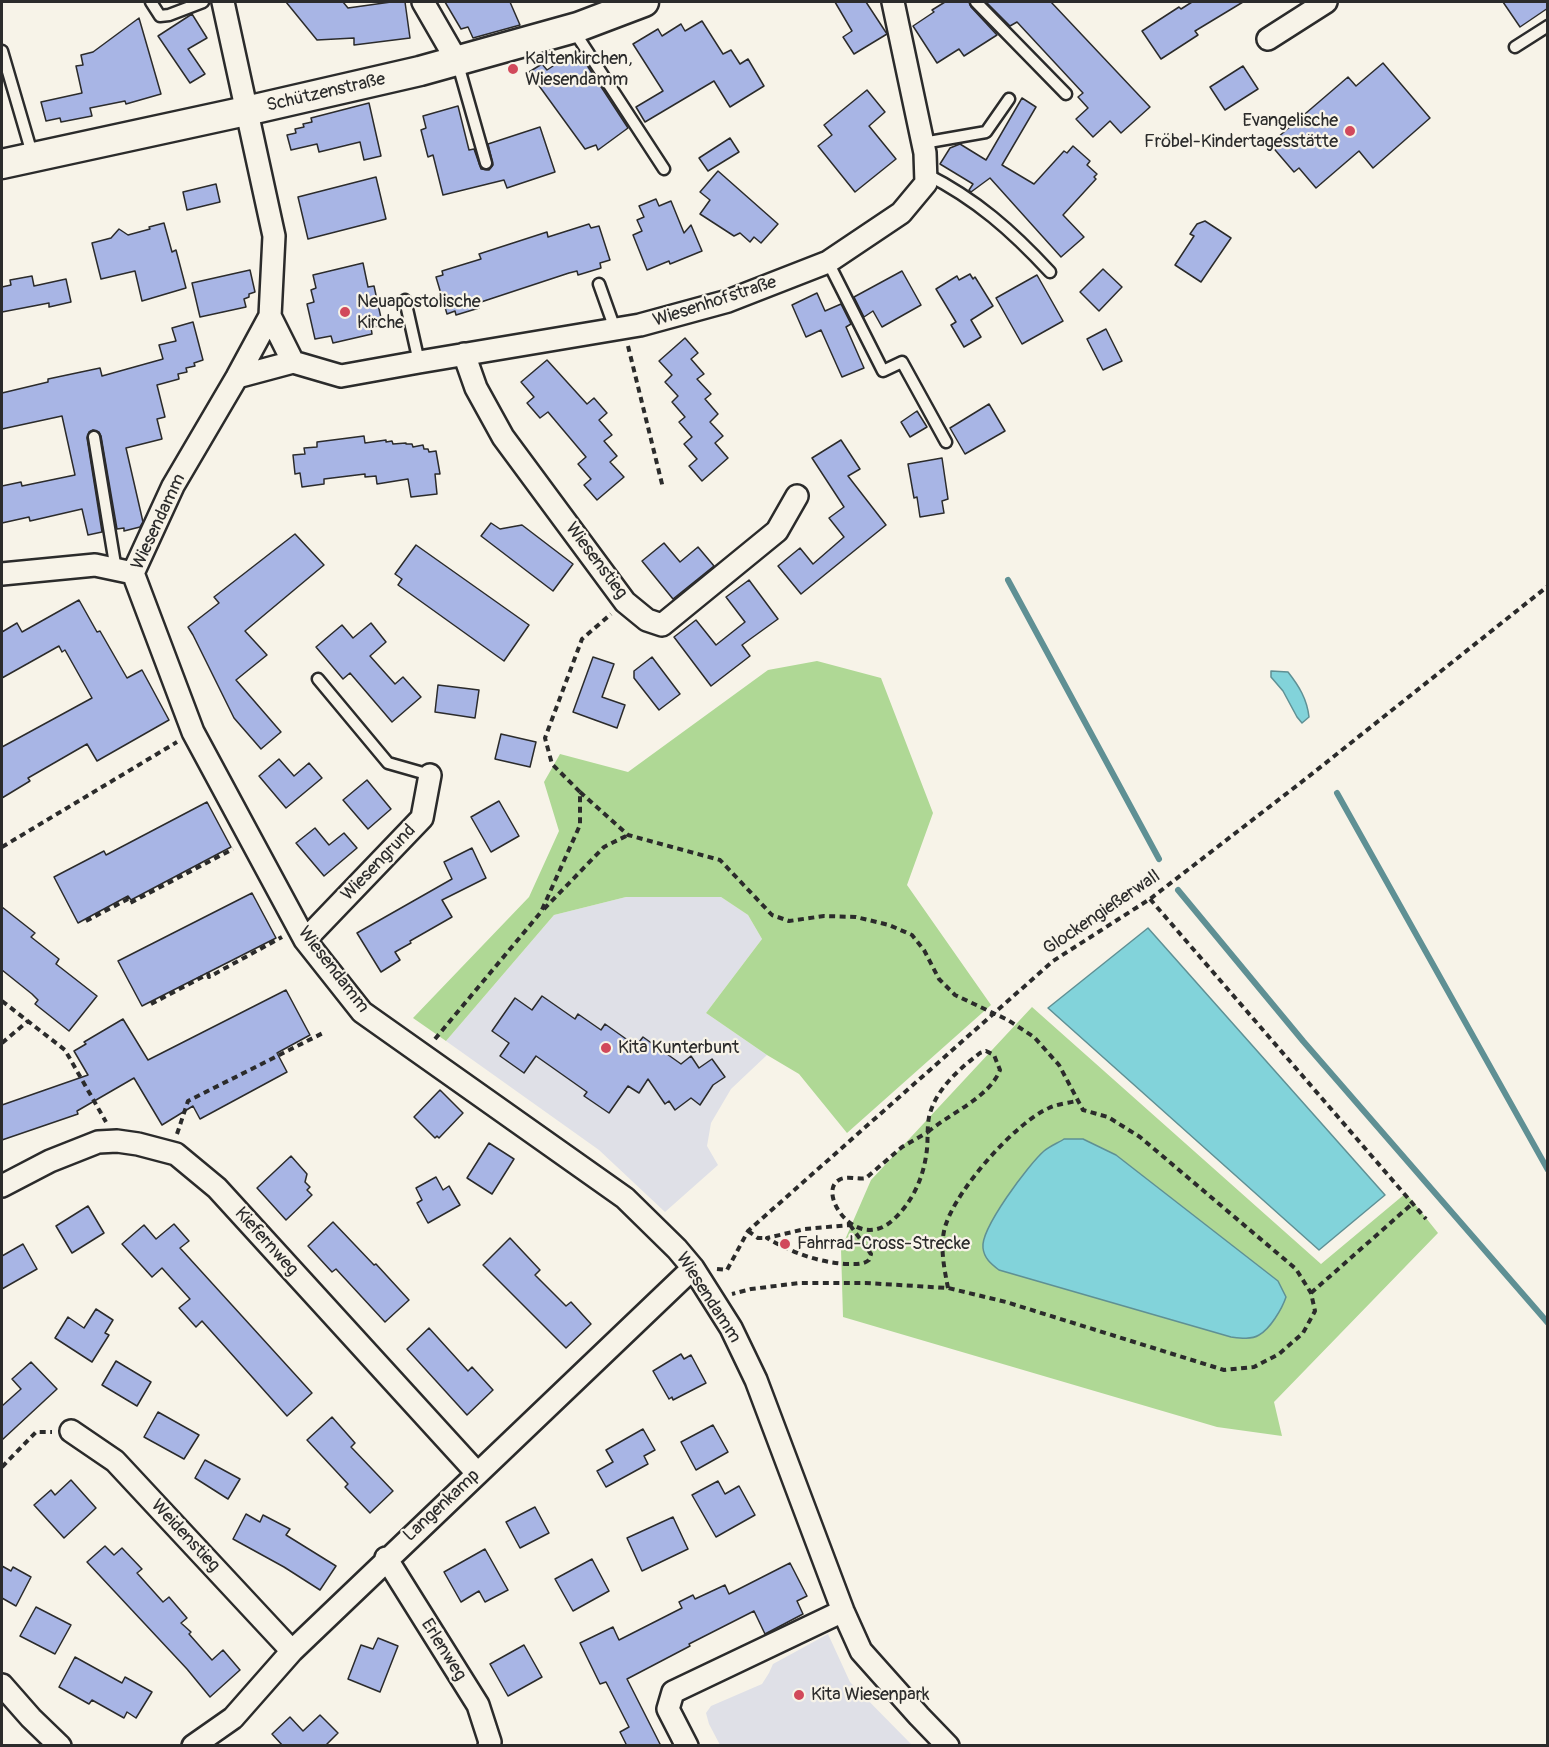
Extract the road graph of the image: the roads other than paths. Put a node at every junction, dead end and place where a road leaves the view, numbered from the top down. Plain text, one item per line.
1 (151, 2) edge
2 (203, 2) edge
3 (223, 2) edge
4 (423, 2) edge
5 (644, 2) edge
6 (892, 2) edge
7 (976, 2) edge
8 (1326, 2) edge
9 (1548, 26) edge
10 (573, 29) junction
11 (1268, 39) dead end
12 (1515, 47) dead end
13 (2, 51) edge
14 (457, 61) junction
15 (1066, 94) dead end
16 (1009, 99) dead end
17 (246, 111) junction
18 (923, 144) junction
19 (33, 157) junction
20 (486, 163) dead end
21 (2, 164) edge
22 (663, 170) dead end
23 (926, 174) junction
24 (828, 262) junction
25 (1050, 272) dead end
26 (599, 284) dead end
27 (405, 300) dead end
28 (270, 315) junction
29 (619, 328) junction
30 (464, 354) junction
31 (293, 362) junction
32 (419, 362) junction
33 (237, 377) junction
34 (94, 437) dead end
35 (946, 442) dead end
36 (797, 495) dead end
37 (124, 571) junction
38 (2, 574) edge
39 (318, 679) dead end
40 (430, 774) joint
41 (302, 934) junction
42 (2, 1186) edge
43 (693, 1268) junction
44 (71, 1431) road end
45 (477, 1473) junction
46 (386, 1558) junction
47 (843, 1611) junction
48 (292, 1651) junction
49 (2, 1685) edge
50 (60, 1746) edge
51 (193, 1746) edge
52 (489, 1746) edge
53 (687, 1746) edge
54 (948, 1746) edge

1 - 2 lane
3 - 17 street, Wiesendamm
4 - 14 street
5 - 10 main road, Schützenstraße
6 - 18 street
7 - 15 lane
8 - 11 street
9 - 12 lane
10 - 14 main road, Schützenstraße
10 - 22 lane
13 - 19 lane
14 - 17 main road, Schützenstraße
14 - 20 lane
16 - 18 lane
17 - 19 main road, Schützenstraße
17 - 28 street, Wiesendamm
18 - 23 street
19 - 21 main road, Schützenstraße
23 - 24 street, Wiesenhofstraße
23 - 25 lane
24 - 29 street, Wiesenhofstraße
24 - 35 lane
26 - 29 lane
27 - 32 lane
28 - 31 street
28 - 33 street, Wiesendamm
29 - 30 street, Wiesenhofstraße
30 - 32 street, Wiesenhofstraße
30 - 36 street, Wiesenstieg
31 - 32 street, Wiesenhofstraße
31 - 33 street
33 - 37 street, Wiesendamm
34 - 37 lane
37 - 38 street
37 - 41 street, Wiesendamm
39 - 40 lane
40 - 41 street, Wiesengrund
41 - 43 street, Wiesendamm
42 - 45 street, Kiefernweg
43 - 45 street, Langenkamp
43 - 47 street, Wiesendamm
44 - 48 street, Weidenstieg
45 - 46 street, Langenkamp
46 - 48 street, Langenkamp
46 - 52 street, Erlenweg
47 - 53 street
47 - 54 street, Wiesendamm
48 - 51 street, Langenkamp
49 - 50 street

